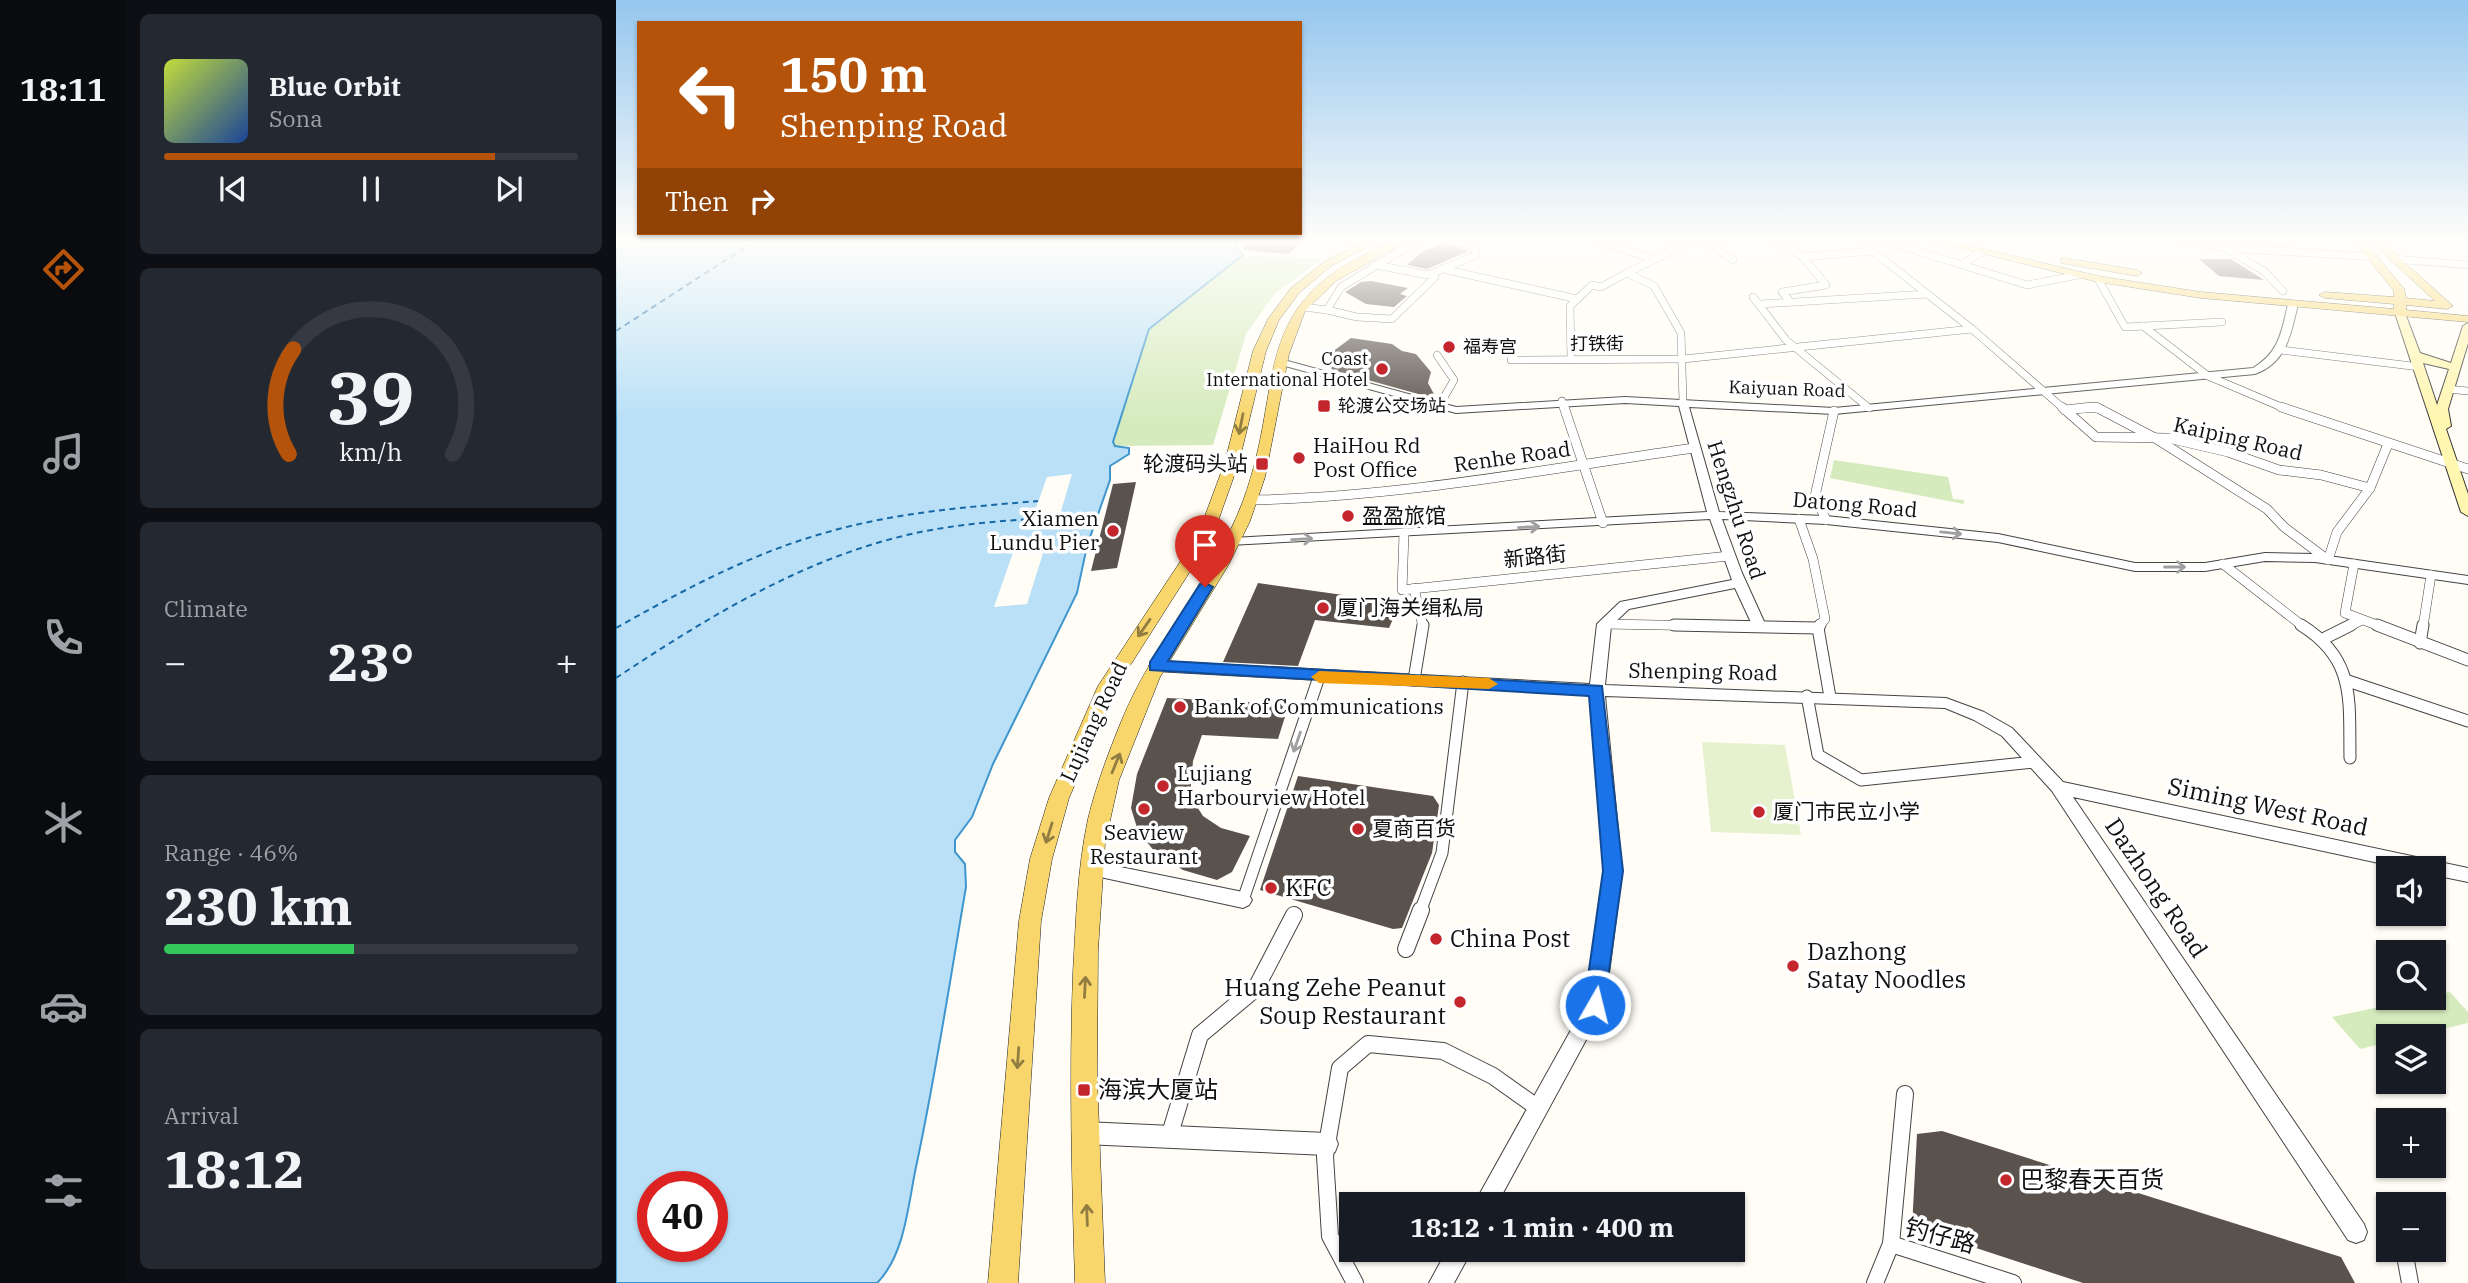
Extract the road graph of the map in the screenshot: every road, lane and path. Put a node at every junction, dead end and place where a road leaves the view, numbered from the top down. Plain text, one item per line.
1 (1286, 301) edge
2 (1310, 301) edge
3 (1332, 301) edge
4 (1411, 301) edge
5 (1575, 301) edge
6 (1663, 301) edge
7 (1757, 301) edge
8 (1783, 301) edge
9 (1936, 301) edge
10 (2110, 301) edge
11 (2269, 301) edge
12 (2401, 301) joint
13 (2440, 301) edge
14 (1760, 304) junction
15 (2293, 304) junction
16 (2446, 306) junction
17 (1304, 307) junction
18 (2468, 307) edge
19 (1327, 310) junction
20 (2400, 313) junction
21 (2468, 319) edge
22 (2222, 322) dead end
23 (2143, 326) junction
24 (2468, 326) edge
25 (1972, 330) junction
26 (1795, 347) junction
27 (2281, 350) junction
28 (2463, 354) edge
29 (1437, 355) dead end
30 (1571, 359) junction
31 (1683, 359) junction
32 (1511, 360) dead end
33 (2418, 361) junction
34 (1281, 362) junction
35 (2454, 367) junction
36 (2208, 376) junction
37 (2447, 389) junction
38 (2468, 391) edge
39 (2045, 392) junction
40 (1562, 401) junction
41 (1683, 402) junction
42 (1439, 406) junction
43 (1870, 408) junction
44 (2065, 410) junction
45 (1835, 411) junction
46 (2155, 438) junction
47 (2388, 444) junction
48 (1694, 448) junction
49 (1581, 465) junction
50 (2459, 466) edge
51 (2370, 488) junction
52 (2468, 488) edge
53 (1251, 500) junction
54 (2468, 512) edge
55 (1714, 515) junction
56 (1799, 519) junction
57 (1826, 520) junction
58 (1603, 523) junction
59 (1404, 533) junction
60 (1233, 542) junction
61 (1729, 556) junction
62 (2328, 559) junction
63 (2223, 564) junction
64 (2354, 564) junction
65 (2431, 575) junction
66 (2468, 580) edge
67 (1737, 583) junction
68 (1414, 588) junction
69 (2360, 621) junction
70 (1604, 624) junction
71 (1760, 628) junction
72 (1818, 628) junction
73 (2323, 639) junction
74 (2420, 643) junction
75 (2468, 660) edge
76 (1156, 666) junction
77 (1319, 677) junction
78 (1414, 680) junction
79 (2348, 681) junction
80 (1462, 682) junction
81 (1597, 690) junction
82 (1807, 696) junction
83 (1830, 696) junction
84 (2468, 721) edge
85 (2350, 758) dead end
86 (2034, 762) junction
87 (2058, 787) junction
88 (1091, 868) junction
89 (2468, 875) edge
90 (1243, 900) joint
91 (1294, 915) dead end
92 (1406, 948) dead end
93 (1905, 1094) dead end
94 (1538, 1108) junction
95 (1084, 1133) junction
96 (1169, 1137) junction
97 (1327, 1144) junction
98 (1492, 1192) edge
99 (2356, 1232) dead end
100 (1891, 1244) junction
101 (1453, 1262) edge
102 (2406, 1262) edge
103 (1003, 1283) edge
104 (1090, 1283) edge
105 (1355, 1283) edge
106 (1441, 1283) edge
107 (1875, 1283) edge
108 (2014, 1283) edge
109 (2410, 1283) edge

1 -> 103 main road, Lujiang Road
2 - 17 main road, Lujiang Road
3 - 19 street
4 - 19 street
5 - 30 street
6 - 31 street
7 - 14 street
8 - 14 street
9 - 25 street
10 - 23 street
11 - 15 main road
12 - 16 main road
12 - 20 main road
13 - 16 main road
14 - 26 street
15 - 20 main road
15 - 27 street
16 - 18 main road
16 - 21 main road
17 - 19 street
17 - 34 main road, Lujiang Road
20 - 21 main road
20 - 33 main road
22 - 23 street
23 - 36 street
24 - 28 main road
25 - 26 street, 打铁街
25 - 39 street
26 - 31 street, 打铁街
26 - 43 street
27 - 33 street
27 - 36 street, Kaiyuan Road
28 - 35 main road
29 - 42 street
30 - 31 street, 打铁街
30 - 32 street, 打铁街
31 - 41 street
33 - 35 main road
33 - 50 main road
34 - 42 street, Kaiyuan Road
34 - 53 main road, Lujiang Road
35 - 37 main road
36 - 39 street, Kaiyuan Road
36 - 47 street
37 - 38 street
37 - 50 main road
39 - 43 street, Kaiyuan Road
39 - 44 street, Kaiping Road
40 - 41 street, Kaiyuan Road
40 - 42 street, Kaiyuan Road
40 - 49 street
41 - 45 street, Kaiyuan Road
41 - 48 street, Hengzhu Road
43 - 45 street, Kaiyuan Road
44 - 46 street
44 - 46 street, Kaiping Road
45 - 57 street
46 - 51 street, Kaiping Road
46 - 62 street
47 - 50 street
47 - 51 street
48 - 49 street, Renhe Road
48 - 55 street, Hengzhu Road
49 - 53 street, Renhe Road
49 - 58 street
50 - 52 main road
50 - 54 main road
51 - 62 street
53 - 60 main road, Lujiang Road
55 - 56 street, Datong Road
55 - 58 street, Datong Road
55 - 61 street, Hengzhu Road
56 - 57 street, Datong Road
56 - 72 street
57 -> 63 street, Datong Road
59 -> 58 street, Datong Road
60 -> 59 street, Datong Road
59 - 68 street
60 - 76 main road, Lujiang Road
61 - 67 street, Hengzhu Road
61 - 68 street, 新路街
62 - 63 street, Datong Road
62 - 64 street, Datong Road
63 - 73 street
64 - 65 street, Datong Road
64 - 69 street
65 - 66 street, Datong Road
65 - 74 street
67 - 70 street
67 - 71 street, Hengzhu Road
68 - 78 street
69 - 73 street
69 - 74 street
70 - 71 street
70 - 81 street
71 - 72 street
72 - 83 street
73 - 79 street
74 - 75 street
76 - 77 street, Shenping Road
88 -> 76 main road, Lujiang Road
77 - 78 street, Shenping Road
77 -> 90 street
78 - 80 street, Shenping Road
79 - 84 street
79 - 85 street
80 - 81 street, Shenping Road
80 - 92 street
81 - 82 street, Shenping Road
81 - 94 street
82 - 83 street, Shenping Road
82 - 86 street
83 - 86 street, Dazhong Road
86 - 87 street, Dazhong Road
87 - 89 street, Siming West Road
87 - 99 street, Dazhong Road
88 - 90 street
95 -> 88 main road, Lujiang Road
91 - 96 street
93 - 100 street
94 - 97 street
94 - 98 street
95 - 96 street
104 -> 95 main road, Lujiang Road
96 - 97 street
97 - 105 street
100 - 107 street, 钓仔路
100 - 108 street, 钓仔路
101 - 106 street
102 - 109 street

